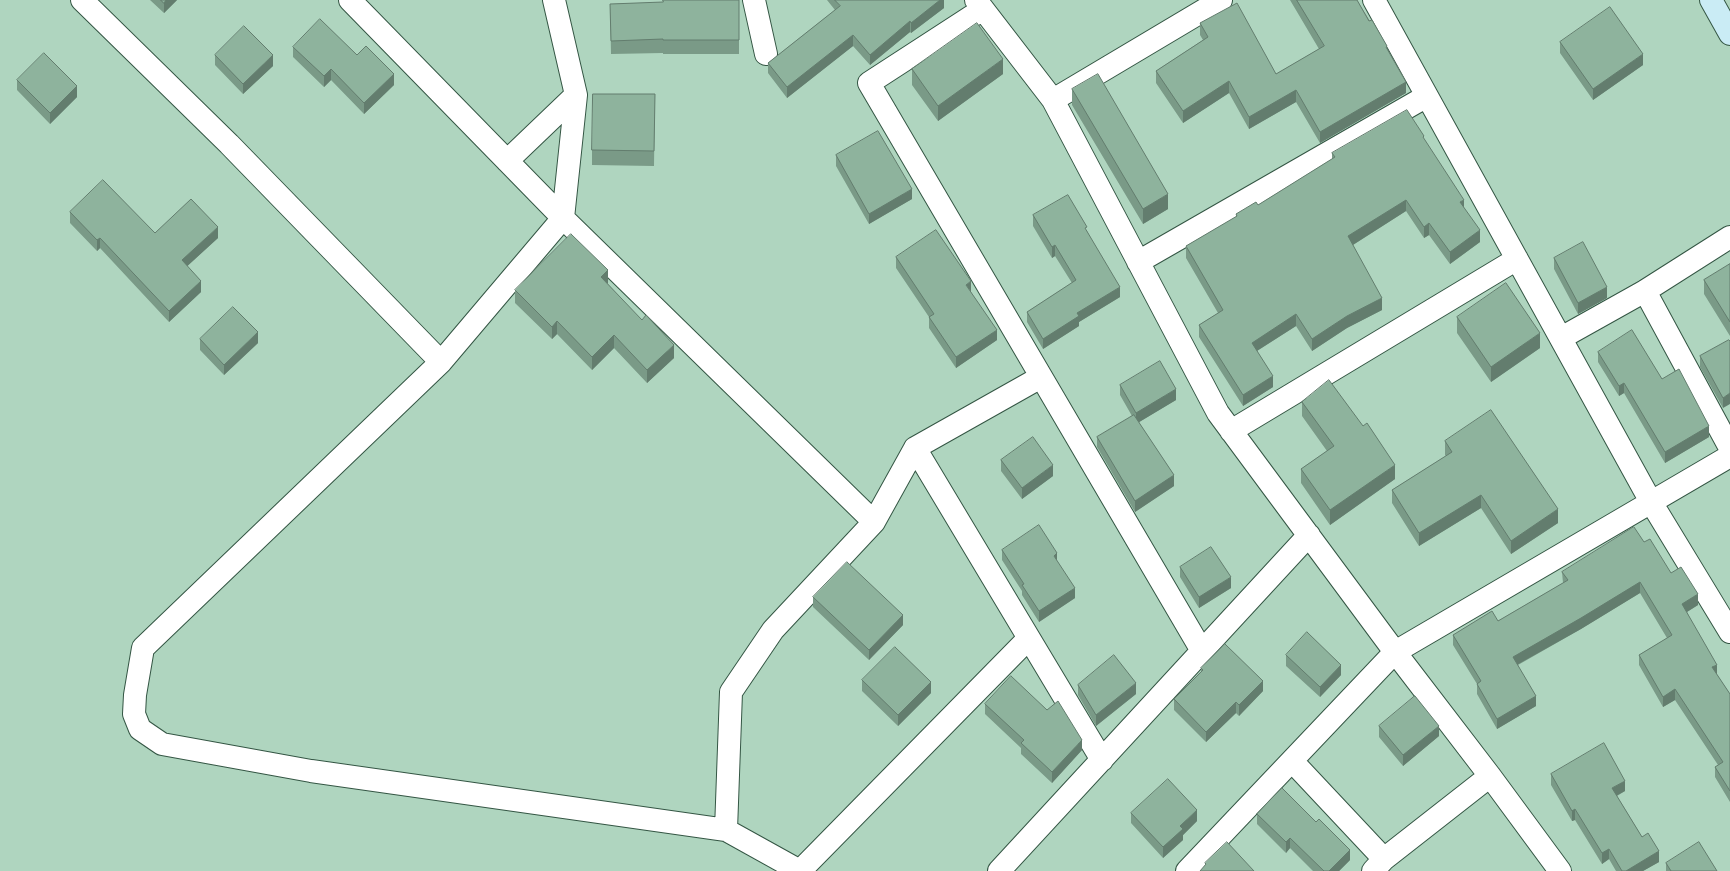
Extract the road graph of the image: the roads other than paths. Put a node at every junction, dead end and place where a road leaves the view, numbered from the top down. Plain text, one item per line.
1 (82, 0) edge
2 (350, 0) edge
3 (554, 0) edge
4 (754, 0) edge
5 (1221, 0) edge
6 (1374, 0) edge
7 (1711, 0) edge
8 (979, 4) edge
9 (1730, 34) edge
10 (766, 54) dead end
11 (576, 95) junction
12 (1427, 96) junction
13 (1053, 100) junction
14 (507, 161) junction
15 (563, 218) junction
16 (1730, 236) edge
17 (1517, 259) junction
18 (1138, 262) junction
19 (1645, 291) junction
20 (1561, 338) junction
21 (441, 362) junction
22 (1041, 377) junction
23 (1231, 431) junction
24 (915, 448) junction
25 (1730, 448) edge
26 (1730, 456) edge
27 (1651, 502) junction
28 (874, 522) junction
29 (1309, 535) junction
30 (1730, 632) edge
31 (1028, 639) junction
32 (1202, 651) junction
33 (1395, 652) junction
34 (1102, 760) junction
35 (1292, 761) junction
36 (1490, 776) junction
37 (726, 830) junction
38 (1379, 865) edge
39 (800, 871) edge
40 (999, 871) edge
41 (1187, 871) edge
42 (1560, 871) edge

1 - 21 street
2 - 14 street
3 - 11 street
4 - 10 street
5 - 13 street
6 - 12 street
7 - 9 main road
8 - 13 street
8 - 22 street
11 - 14 street
11 - 15 street
12 - 17 street
12 - 18 street
13 - 18 street
14 - 15 street
15 - 21 street
15 - 28 street
16 - 19 street
17 - 20 street
17 - 23 street
18 - 23 street
19 - 20 street
19 - 25 street
20 - 27 street
21 - 37 street
22 - 24 street
22 - 32 street
23 - 29 street
24 - 28 street
24 - 31 street
26 - 27 street
27 - 30 street
27 - 33 street
28 - 37 street
29 - 32 street
29 - 33 street
31 - 34 street
31 - 39 street
32 - 34 street
33 - 35 street
33 - 36 street
34 - 40 street
35 - 38 street
35 - 41 street
36 - 38 street
36 - 42 street
37 - 39 street

